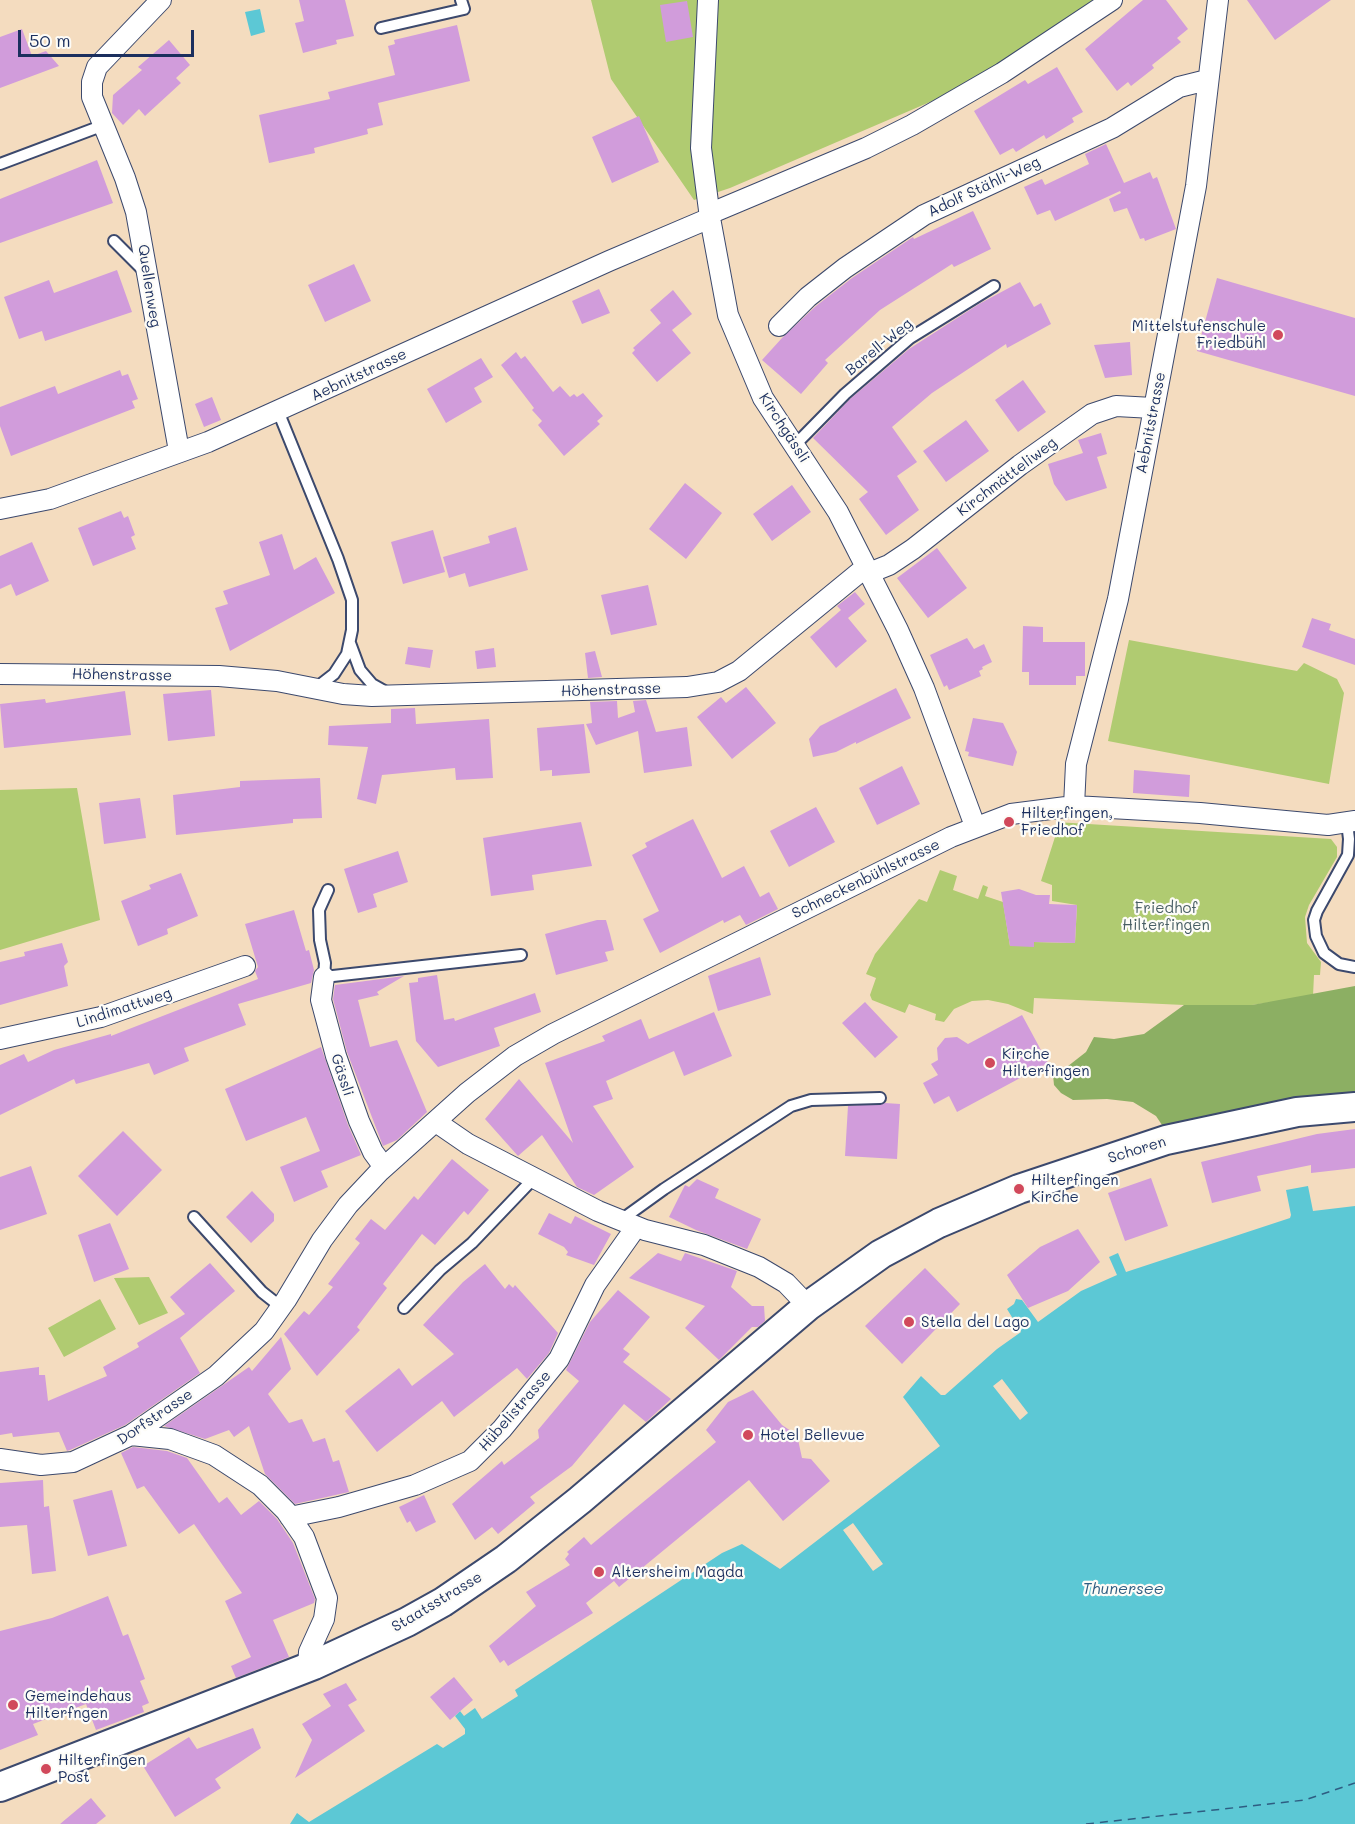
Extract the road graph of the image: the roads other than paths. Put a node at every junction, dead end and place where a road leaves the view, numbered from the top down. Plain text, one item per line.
1 (161, 0) edge
2 (461, 0) edge
3 (708, 0) edge
4 (1112, 0) edge
5 (1218, 0) edge
6 (381, 28) dead end
7 (1207, 81) junction
8 (104, 125) junction
9 (0, 164) edge
10 (709, 216) junction
11 (114, 241) dead end
12 (147, 274) junction
13 (994, 286) dead end
14 (779, 326) dead end
15 (1153, 408) junction
16 (278, 411) junction
17 (794, 446) junction
18 (179, 452) junction
19 (0, 509) edge
20 (868, 570) junction
21 (350, 643) junction
22 (0, 674) edge
23 (316, 688) junction
24 (392, 696) junction
25 (1074, 806) junction
26 (1351, 822) edge
27 (975, 826) junction
28 (328, 890) dead end
29 (520, 954) dead end
30 (245, 966) dead end
31 (1355, 967) edge
32 (324, 977) junction
33 (0, 1039) edge
34 (880, 1098) dead end
35 (1355, 1107) edge
36 (436, 1122) junction
37 (384, 1167) junction
38 (535, 1178) junction
39 (194, 1217) dead end
40 (628, 1224) junction
41 (808, 1306) junction
42 (281, 1307) junction
43 (404, 1308) dead end
44 (131, 1435) junction
45 (0, 1459) edge
46 (290, 1517) junction
47 (308, 1667) junction
48 (0, 1787) edge

1 - 8 street, Quellenweg
2 - 6 lane
3 - 10 street, Kirchgässli
4 - 10 street, Aebnitstrasse
5 - 7 street, Aebnitstrasse
7 - 14 street, Adolf Stähli-Weg
7 - 15 street, Aebnitstrasse
8 - 9 lane
8 - 12 street, Quellenweg
10 - 16 street, Aebnitstrasse
10 - 17 street, Kirchgässli
11 - 12 lane
12 - 18 street, Quellenweg
13 - 17 lane, Barell-Weg
15 - 20 street, Kirchmätteliweg
15 - 25 street, Aebnitstrasse
16 - 18 street, Aebnitstrasse
16 - 21 lane
17 - 20 street, Kirchgässli
18 - 19 street, Aebnitstrasse
20 - 24 street, Höhenstrasse
20 - 27 street, Kirchgässli
21 - 23 lane
21 - 24 lane
22 - 23 street, Höhenstrasse
23 - 24 street, Höhenstrasse
25 - 26 street, Schneckenbühlstrasse
25 - 27 street, Schneckenbühlstrasse
26 - 31 lane, Schneckenbühlstrasse
27 - 36 street, Schneckenbühlstrasse
28 - 32 lane, Gässli
29 - 32 lane
30 - 33 street, Lindimattweg
32 - 37 street, Gässli
34 - 40 lane
35 - 41 main road, Schoren
36 - 37 street, Dorfstrasse
36 - 38 street
37 - 42 street, Dorfstrasse
38 - 40 street
38 - 43 lane
39 - 42 lane
40 - 41 street
40 - 46 street, Hübelistrasse
41 - 47 main road, Staatsstrasse
42 - 44 street, Dorfstrasse
44 - 45 street, Dorfstrasse
44 - 46 street
46 - 47 street
47 - 48 main road, Staatsstrasse

